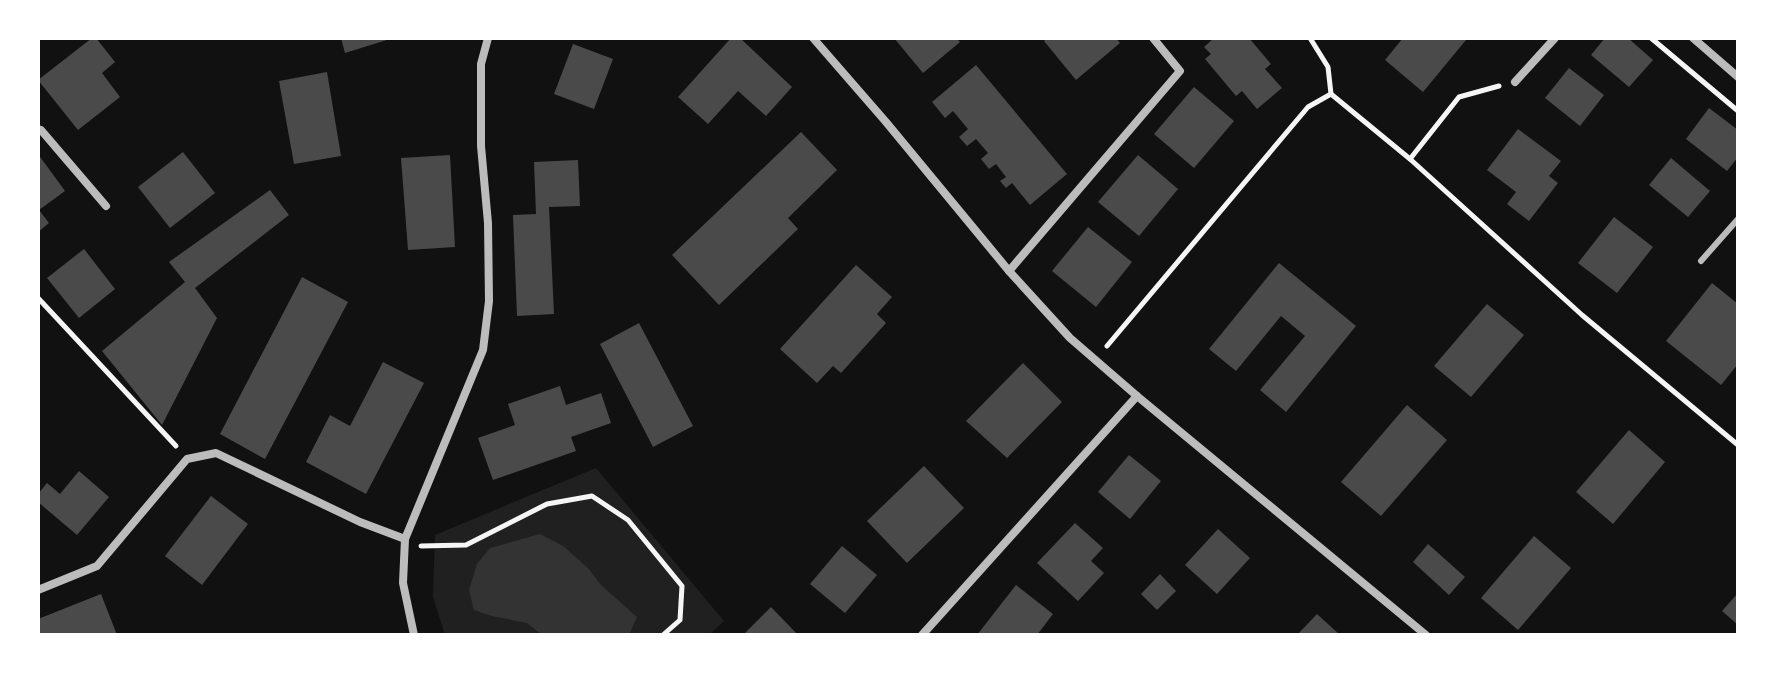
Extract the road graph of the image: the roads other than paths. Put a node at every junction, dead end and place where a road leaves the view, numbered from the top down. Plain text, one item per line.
1 (488, 38) edge
2 (813, 38) edge
3 (1153, 38) edge
4 (1555, 38) edge
5 (1693, 38) edge
6 (1738, 77) edge
7 (1515, 82) road end
8 (38, 129) edge
9 (106, 206) dead end
10 (1738, 219) edge
11 (1701, 261) dead end
12 (1009, 271) junction
13 (1137, 396) junction
14 (405, 543) junction
15 (38, 590) edge
16 (414, 635) edge
17 (922, 635) edge
18 (1426, 635) edge

1 - 14 street
2 - 12 street
3 - 12 street
4 - 7 street
5 - 6 street
8 - 9 street
10 - 11 lane
12 - 13 street
13 - 17 street
13 - 18 street
14 - 15 street
14 - 16 street

